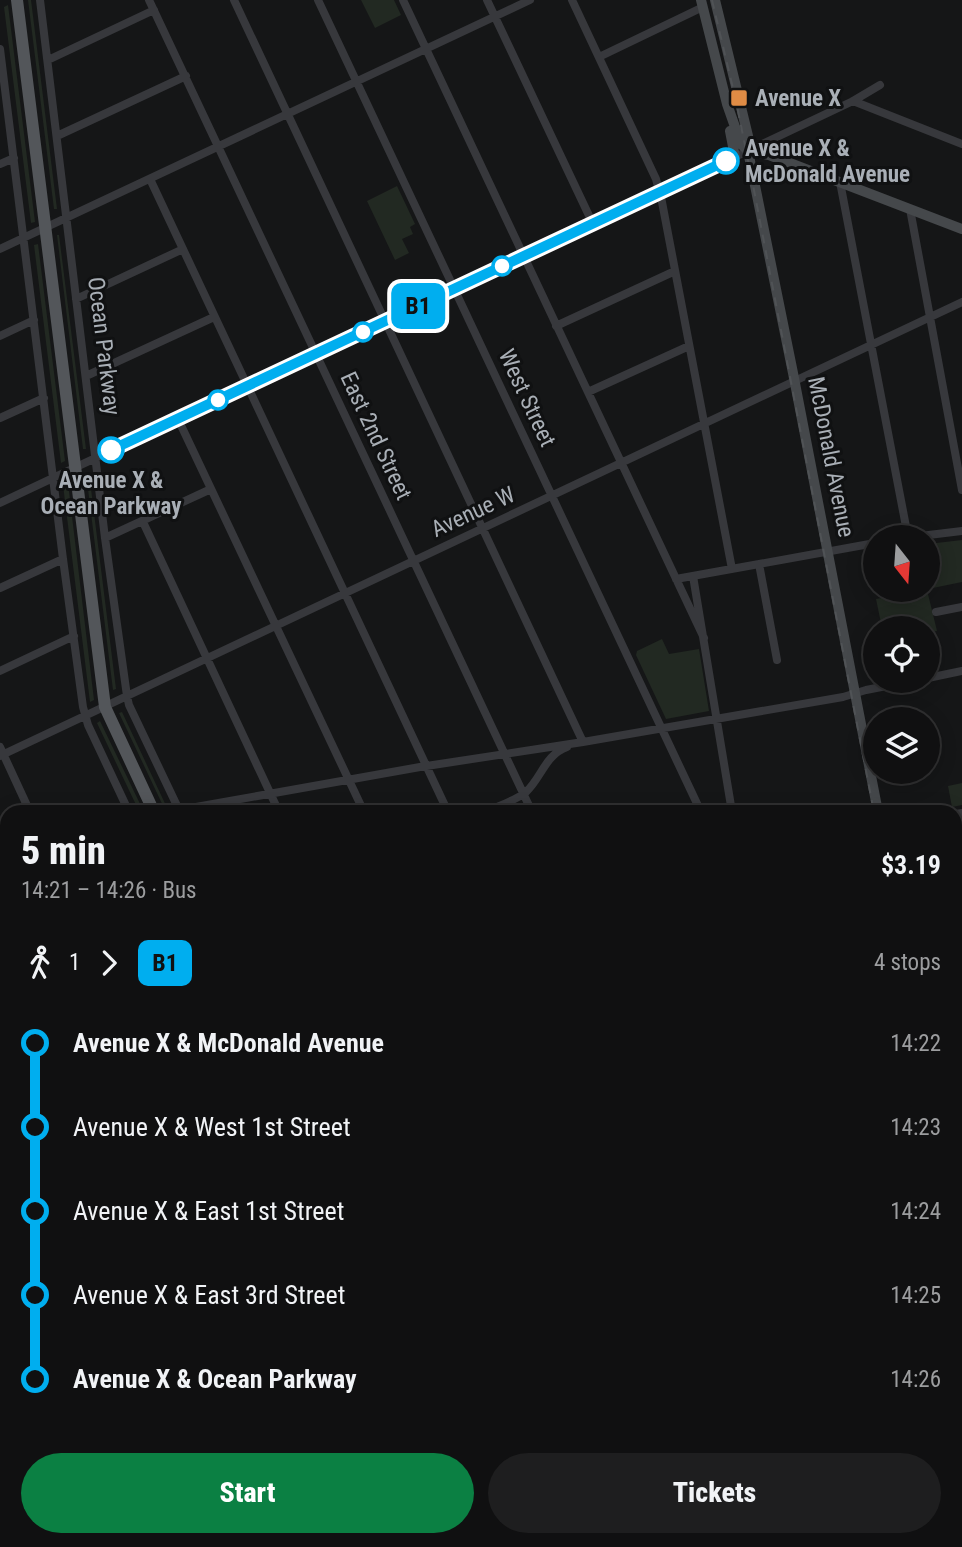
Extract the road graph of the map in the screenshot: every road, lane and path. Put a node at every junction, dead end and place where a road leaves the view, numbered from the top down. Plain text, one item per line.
1 (17, 0) edge
2 (40, 0) edge
3 (149, 0) edge
4 (234, 0) edge
5 (318, 0) edge
6 (403, 0) edge
7 (487, 0) edge
8 (530, 0) edge
9 (572, 0) edge
10 (715, 0) edge
11 (702, 4) edge
12 (154, 10) junction
13 (495, 17) junction
14 (0, 49) edge
15 (426, 49) junction
16 (599, 57) junction
17 (48, 60) junction
18 (186, 76) junction
19 (357, 82) junction
20 (2, 83) edge
21 (880, 85) dead end
22 (853, 101) junction
23 (727, 104) junction
24 (288, 114) junction
25 (57, 136) junction
26 (962, 144) edge
27 (219, 146) junction
28 (748, 151) junction
29 (735, 157) junction
30 (13, 158) junction
31 (0, 164) edge
32 (150, 179) junction
33 (840, 182) junction
34 (660, 192) junction
35 (910, 209) junction
36 (67, 218) junction
37 (593, 224) junction
38 (45, 228) junction
39 (962, 229) edge
40 (23, 238) junction
41 (0, 249) edge
42 (183, 249) junction
43 (524, 256) junction
44 (675, 271) junction
45 (454, 289) junction
46 (76, 299) junction
47 (962, 302) edge
48 (214, 317) junction
49 (929, 318) junction
50 (34, 320) junction
51 (386, 321) junction
52 (556, 326) junction
53 (0, 336) edge
54 (871, 345) junction
55 (689, 346) junction
56 (317, 354) junction
57 (86, 376) junction
58 (795, 382) junction
59 (247, 386) junction
60 (588, 392) junction
61 (44, 398) junction
62 (0, 418) edge
63 (178, 419) junction
64 (705, 424) junction
65 (96, 457) junction
66 (959, 457) edge
67 (621, 463) junction
68 (75, 467) junction
69 (53, 477) junction
70 (211, 489) junction
71 (962, 491) edge
72 (552, 496) junction
73 (0, 503) edge
74 (143, 522) junction
75 (908, 525) edge
76 (483, 528) junction
77 (962, 531) edge
78 (940, 534) edge
79 (105, 538) junction
80 (863, 546) edge
81 (828, 552) junction
82 (63, 559) junction
83 (414, 561) junction
84 (759, 565) junction
85 (732, 569) junction
86 (693, 576) junction
87 (676, 579) junction
88 (0, 588) edge
89 (345, 593) junction
90 (962, 607) edge
91 (936, 612) dead end
92 (276, 626) junction
93 (74, 636) junction
94 (704, 638) junction
95 (207, 659) junction
96 (777, 660) dead end
97 (0, 671) edge
98 (962, 671) edge
99 (940, 676) edge
100 (863, 691) edge
101 (854, 693) junction
102 (127, 696) junction
103 (104, 707) junction
104 (84, 716) junction
105 (717, 719) junction
106 (662, 728) junction
107 (580, 743) junction
108 (1, 753) edge
109 (505, 754) junction
110 (426, 766) junction
111 (349, 780) junction
112 (271, 794) junction
113 (524, 794) junction
114 (27, 805) edge
115 (126, 805) edge
116 (151, 805) edge
117 (176, 805) edge
118 (211, 805) edge
119 (276, 805) edge
120 (361, 805) edge
121 (445, 805) edge
122 (500, 805) edge
123 (529, 805) edge
124 (698, 805) edge
125 (731, 805) edge
126 (877, 805) edge

1 - 38 main road, Ocean Parkway
2 - 17 street, Ocean Parkway
3 - 12 street, East 2nd Street
4 - 24 street
5 - 19 street, West Street
6 - 15 street
7 - 13 street
8 - 13 street
9 - 16 street
10 - 28 main road
11 - 16 street
11 - 23 main road
12 - 17 street
12 - 18 street, East 2nd Street
13 - 15 street
13 - 37 street
14 - 20 street
15 - 19 street
15 - 43 street
16 - 34 street
17 - 25 street, Ocean Parkway
18 - 25 street
18 - 27 street, East 2nd Street
19 - 24 street
19 - 45 street, West Street
20 - 30 street
21 - 22 street
22 - 26 street
22 - 28 street
23 - 28 main road
23 - 29 main road
24 - 27 street
24 - 51 street
25 - 36 street, Ocean Parkway
27 - 32 street
27 - 56 street, East 2nd Street
28 - 29 street
28 - 33 main road
28 - 58 main road, McDonald Avenue
29 - 34 street
30 - 31 street
30 - 40 street
32 - 36 street
32 - 42 street
33 - 35 main road
33 - 54 street
34 - 37 street
34 - 44 street
35 - 39 main road
35 - 49 street
36 - 38 street
36 - 46 street, Ocean Parkway
37 - 43 street
38 - 40 street
38 - 68 main road, Ocean Parkway
40 - 41 street
40 - 50 street
42 - 46 street
42 - 48 street
43 - 45 street
43 - 52 street
44 - 52 street
44 - 55 street
45 - 51 street
45 - 72 street, West Street
46 - 57 street, Ocean Parkway
47 - 49 street, Avenue W
48 - 57 street
48 - 59 street
49 - 54 street, Avenue W
49 - 66 street
50 - 53 street
50 - 61 street
51 - 56 street
51 - 76 street
52 - 60 street
54 - 58 street, Avenue W
54 - 75 street
55 - 60 street
55 - 64 street
56 - 59 street
56 - 83 street, East 2nd Street
57 - 65 street, Ocean Parkway
58 - 64 street, Avenue W
58 - 81 main road, McDonald Avenue
59 - 63 street
59 - 89 street
60 - 67 street
61 - 62 street
61 - 69 street
63 - 65 street
63 - 70 street
64 - 67 street, Avenue W
64 - 85 street
65 - 68 street
65 - 79 street, Ocean Parkway
66 - 71 street
67 - 72 street, Avenue W
67 - 87 street
68 - 69 street
68 - 103 main road, Ocean Parkway
69 - 73 street
69 - 82 street
70 - 74 street
70 - 92 street
72 - 76 street, Avenue W
72 - 106 street, West Street
74 - 79 street
74 - 95 street
76 - 83 street, Avenue W
76 - 107 street
77 - 78 street
79 - 102 street, Ocean Parkway
80 - 81 street
81 - 84 street
81 - 101 main road, McDonald Avenue
82 - 88 street
82 - 93 street
83 - 89 street, Avenue W
83 - 109 street, East 2nd Street
84 - 85 street
84 - 96 street
85 - 86 street
86 - 87 street
86 - 94 street
87 - 94 street
89 - 92 street, Avenue W
89 - 110 street
90 - 91 street
92 - 95 street, Avenue W
92 - 111 street
93 - 97 street
93 - 104 street
94 - 105 street
95 - 102 street, Avenue W
95 - 112 street
98 - 99 street
100 - 101 street
101 - 105 street
101 - 126 main road, McDonald Avenue
102 - 103 street, Avenue W
102 - 117 street, Ocean Parkway
103 - 104 street, Avenue W
103 - 116 main road, Ocean Parkway
104 - 108 street, Avenue W
104 - 115 street
105 - 106 street
105 - 125 street
106 - 107 street
106 - 124 street, West Street
107 - 109 street
107 - 113 street
108 - 114 street
109 - 110 street
109 - 113 street, East 2nd Street
110 - 111 street
110 - 121 street
111 - 112 street
111 - 120 street
112 - 118 street
112 - 119 street
113 - 122 street
113 - 123 street, East 2nd Street

